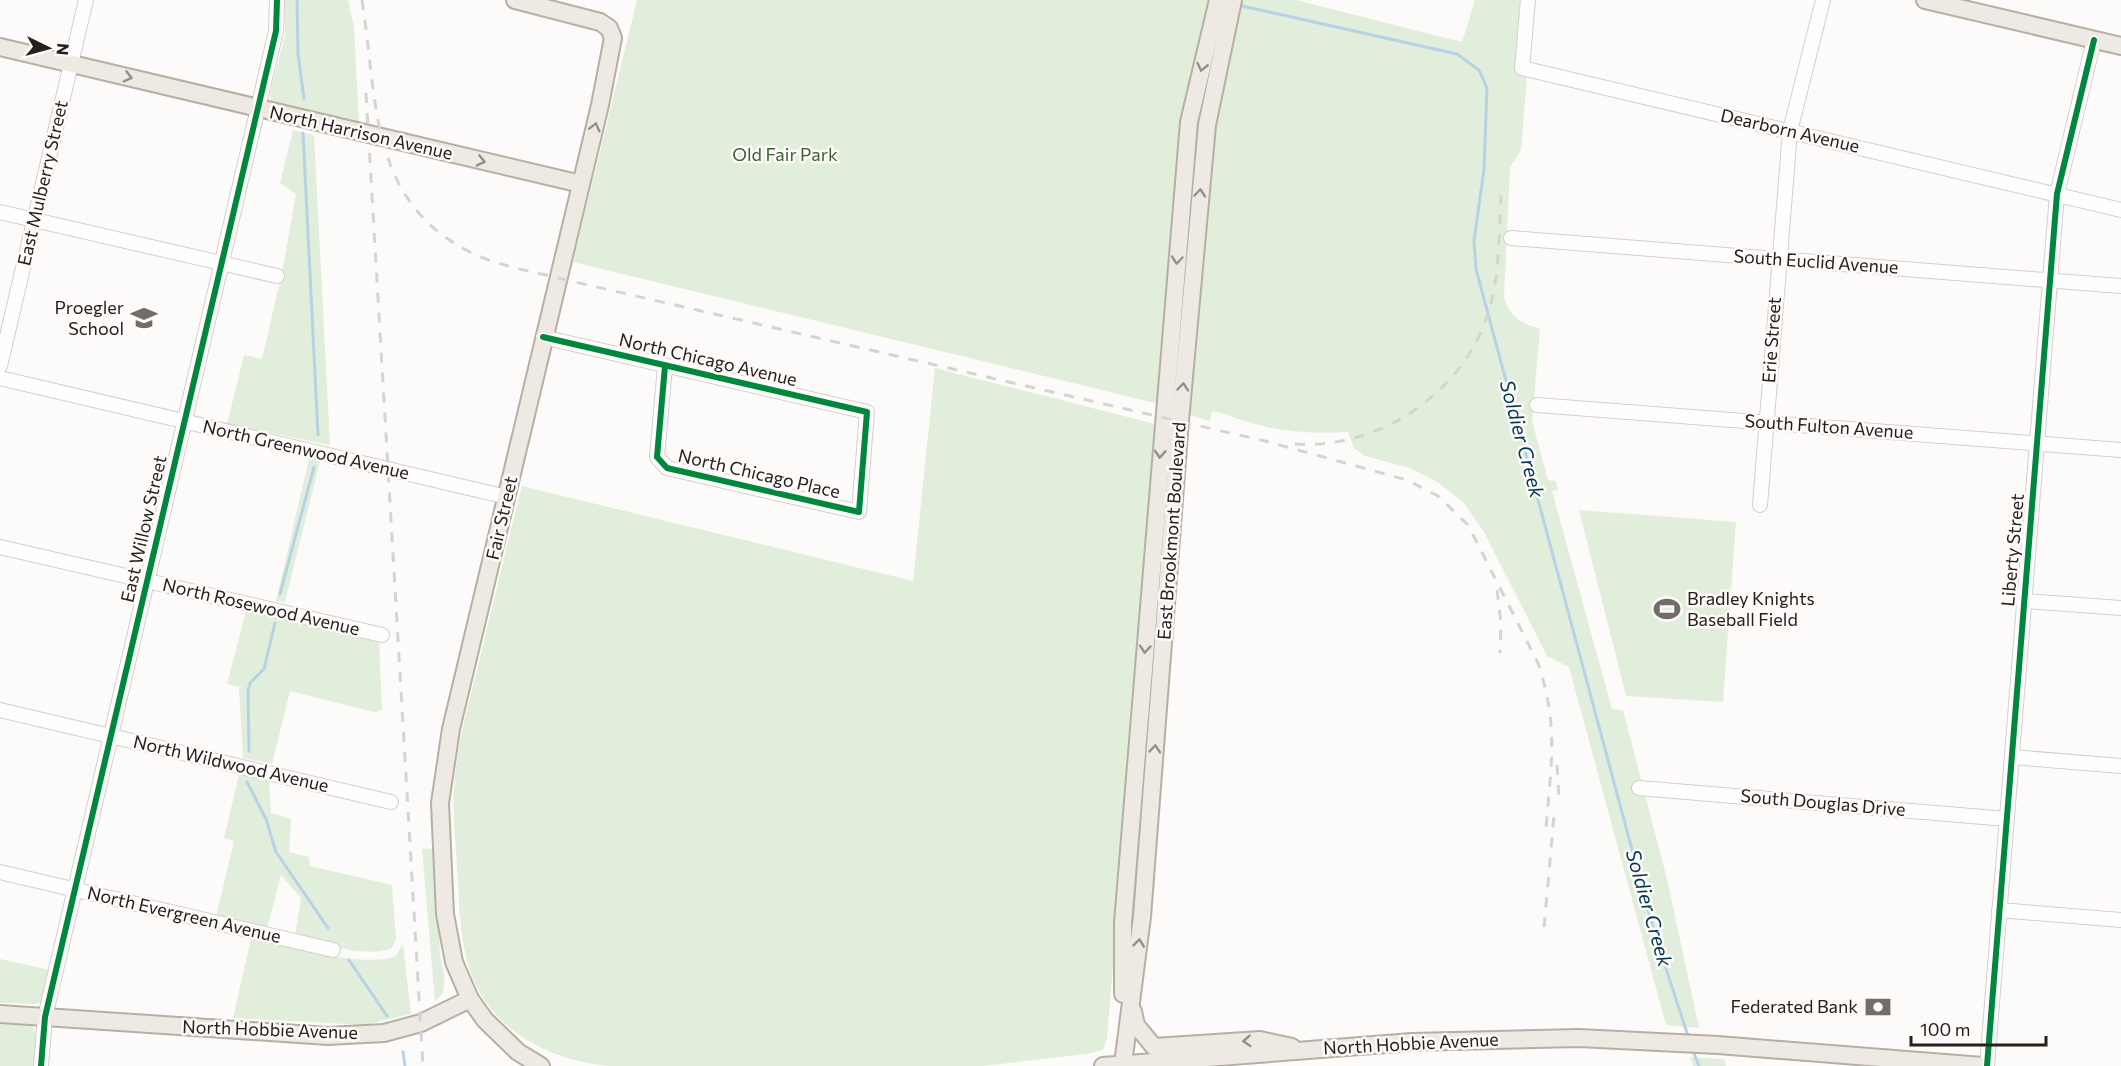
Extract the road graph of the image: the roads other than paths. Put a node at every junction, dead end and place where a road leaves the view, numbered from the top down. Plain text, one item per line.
1 (86, 0) edge
2 (277, 0) edge
3 (516, 0) edge
4 (1528, 0) edge
5 (1823, 0) edge
6 (1925, 0) edge
7 (568, 6) edge
8 (1224, 6) edge
9 (2094, 40) junction
10 (2121, 46) edge
11 (0, 47) edge
12 (71, 63) junction
13 (258, 109) junction
14 (1790, 131) junction
15 (581, 184) junction
16 (2057, 194) junction
17 (2121, 210) edge
18 (0, 212) edge
19 (34, 220) junction
20 (1511, 238) dead end
21 (1778, 259) junction
22 (222, 263) junction
23 (277, 276) dead end
24 (2050, 280) junction
25 (2121, 286) edge
26 (543, 337) junction
27 (0, 366) edge
28 (665, 366) junction
29 (0, 378) edge
30 (1537, 405) dead end
31 (185, 421) junction
32 (1766, 422) junction
33 (2037, 443) junction
34 (2121, 450) edge
35 (507, 497) junction
36 (1760, 505) dead end
37 (859, 512) joint
38 (0, 547) edge
39 (147, 580) junction
40 (2024, 601) junction
41 (2121, 608) edge
42 (382, 635) dead end
43 (0, 710) edge
44 (111, 736) junction
45 (2012, 757) junction
46 (2121, 766) edge
47 (1640, 788) dead end
48 (391, 802) dead end
49 (2007, 819) junction
50 (0, 872) edge
51 (75, 890) junction
52 (1999, 910) junction
53 (2121, 920) edge
54 (333, 950) dead end
55 (470, 999) junction
56 (1131, 1002) junction
57 (0, 1014) edge
58 (45, 1017) junction
59 (1304, 1050) junction
60 (1123, 1065) edge
61 (41, 1066) edge
62 (541, 1066) edge
63 (1103, 1066) edge
64 (1985, 1066) edge

1 - 12 street, East Mulberry Street
2 - 13 street, East Willow Street
3 - 7 main road
4 - 14 street, Dearborn Avenue
5 - 14 street, Erie Street
6 - 9 main road
15 -> 7 main road, Fair Street
56 -> 8 main road, East Brookmont Boulevard
8 -> 60 main road, East Brookmont Boulevard
9 - 10 main road
9 - 16 street, Liberty Street
11 - 12 main road, North Harrison Avenue
12 -> 13 main road, North Harrison Avenue
12 - 19 street, East Mulberry Street
13 -> 15 main road, North Harrison Avenue
13 - 22 street, East Willow Street
14 - 16 street, Dearborn Avenue
14 - 21 street, Erie Street
15 - 26 main road, Fair Street
16 - 17 street, Dearborn Avenue
16 - 24 street, Liberty Street
18 - 19 street
19 - 22 street
19 - 27 street, East Mulberry Street
20 - 21 street, South Euclid Avenue
21 - 24 street, South Euclid Avenue
21 - 32 street, Erie Street
22 - 23 street
22 - 31 street, East Willow Street
24 - 25 street, South Euclid Avenue
24 - 33 street, Liberty Street
26 - 28 street, North Chicago Avenue
26 - 35 main road, Fair Street
28 - 37 street, North Chicago Place
28 - 37 street, North Chicago Avenue
29 - 31 street, North Greenwood Avenue
30 - 32 street, South Fulton Avenue
31 - 35 street, North Greenwood Avenue
31 - 39 street, East Willow Street
32 - 33 street, South Fulton Avenue
32 - 36 street, Erie Street
33 - 34 street, South Fulton Avenue
33 - 40 street, Liberty Street
35 - 55 main road, Fair Street
38 - 39 street, North Rosewood Avenue
39 - 42 street, North Rosewood Avenue
39 - 44 street, East Willow Street
40 - 41 street
40 - 45 street, Liberty Street
43 - 44 street, North Wildwood Avenue
44 - 48 street, North Wildwood Avenue
44 - 51 street, East Willow Street
45 - 46 street
45 - 49 street, Liberty Street
47 - 49 street, South Douglas Drive
49 - 52 street, Liberty Street
50 - 51 street, North Evergreen Avenue
51 - 54 street, North Evergreen Avenue
51 - 58 street, East Willow Street
52 - 53 street
52 - 64 street, Liberty Street
55 - 58 main road, North Hobbie Avenue
55 - 62 main road
59 -> 56 main road
56 - 60 main road, East Brookmont Boulevard
57 - 58 main road, North Hobbie Avenue
58 - 61 street, East Willow Street
59 - 60 main road, North Hobbie Avenue
59 - 64 main road, North Hobbie Avenue
60 - 63 main road, North Hobbie Avenue

